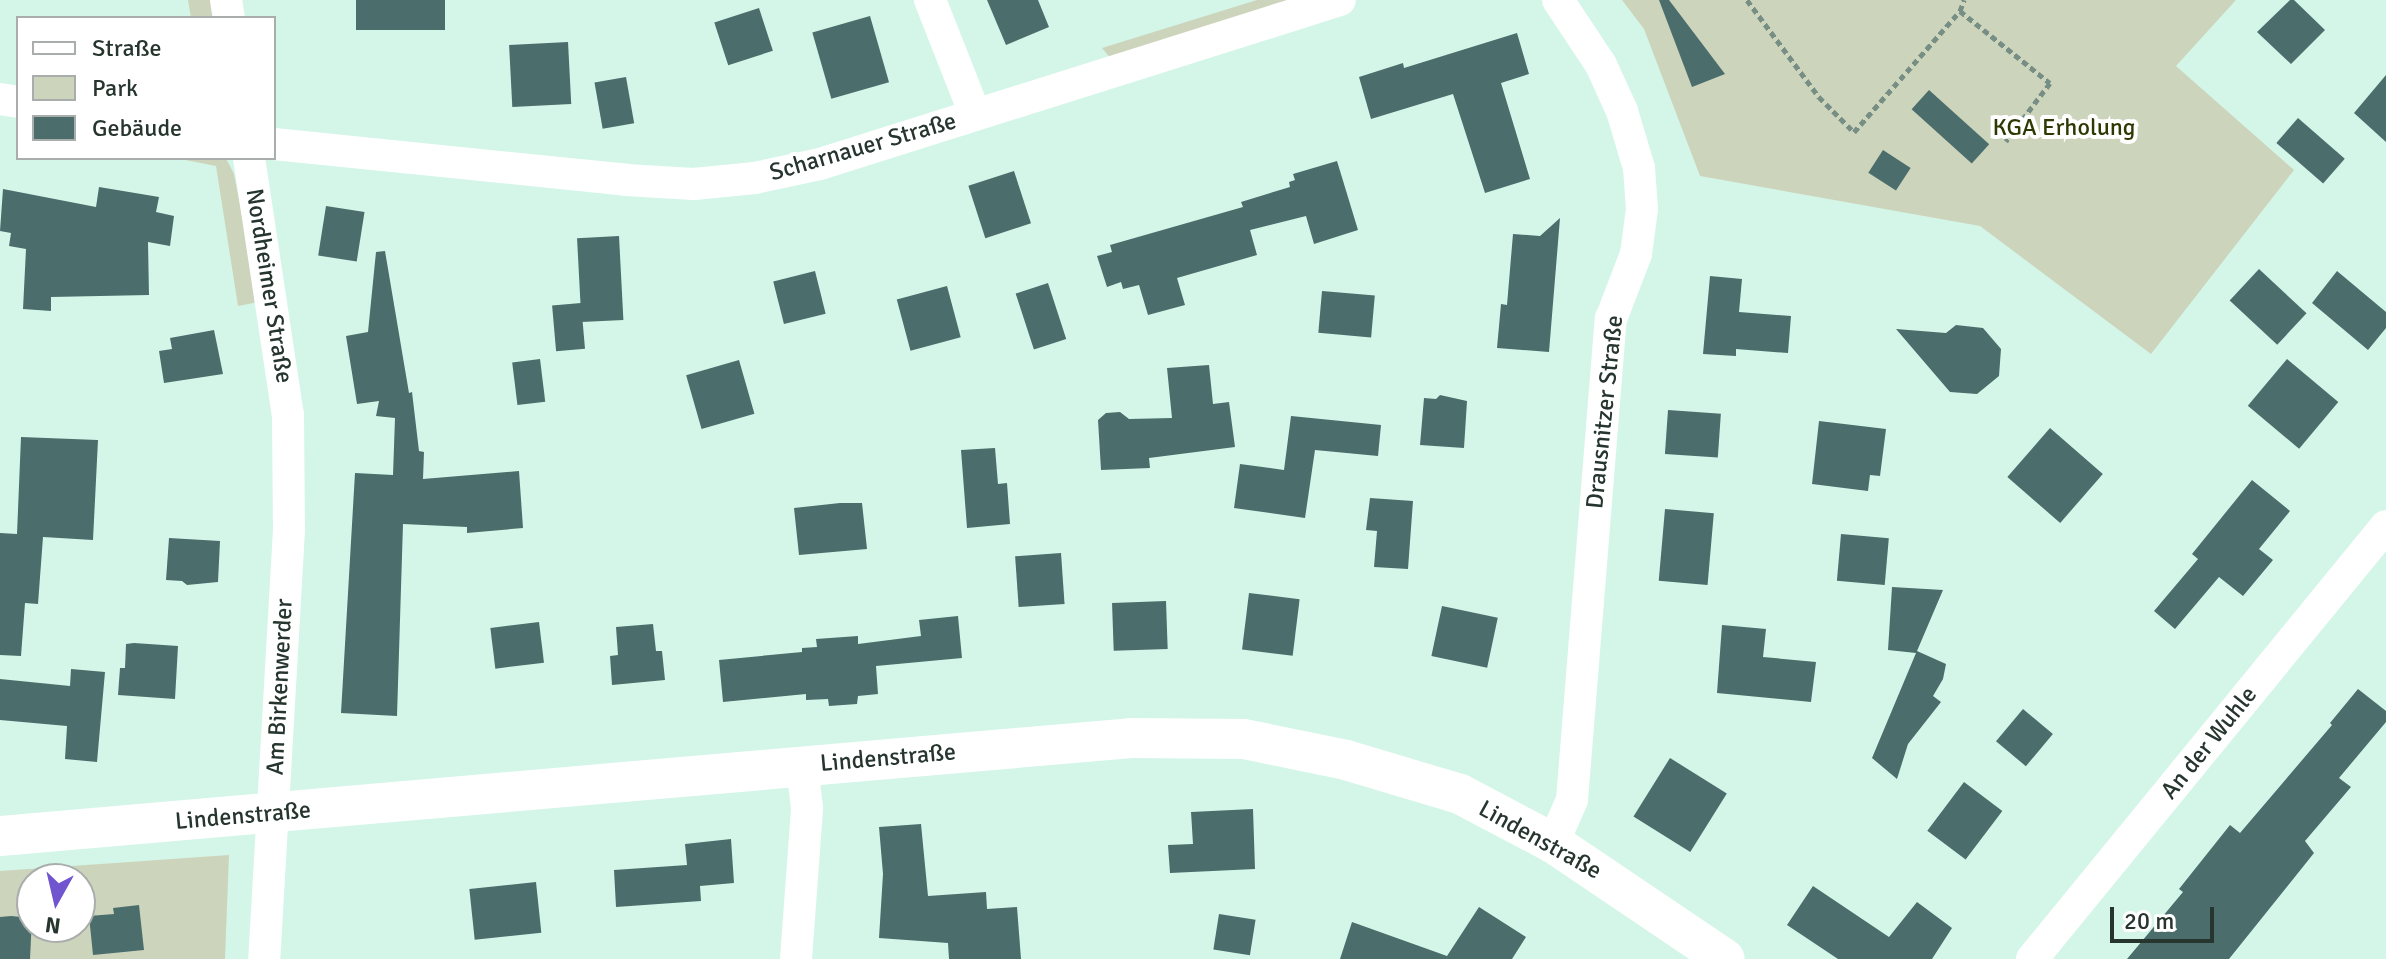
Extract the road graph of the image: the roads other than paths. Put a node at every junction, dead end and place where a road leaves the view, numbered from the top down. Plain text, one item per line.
1 (930, 0) edge
2 (1340, 0) edge
3 (1558, 0) edge
4 (975, 114) junction
5 (276, 144) edge
6 (249, 160) edge
7 (288, 415) joint
8 (2386, 526) edge
9 (802, 766) junction
10 (272, 814) junction
11 (0, 836) edge
12 (1553, 843) junction
13 (264, 959) edge
14 (796, 959) edge
15 (1725, 959) edge
16 (2032, 959) edge

1 - 4 street
2 - 4 street, Scharnauer Straße
3 - 12 street, Drausnitzer Straße
4 - 5 street, Scharnauer Straße
6 - 7 street, Nordheimer Straße
7 - 10 street, Am Birkenwerder
8 - 16 street, An der Wuhle
9 - 10 street, Lindenstraße
9 - 12 street, Lindenstraße
9 - 14 street
10 - 11 street, Lindenstraße
10 - 13 street, Am Birkenwerder
12 - 15 street, Lindenstraße

